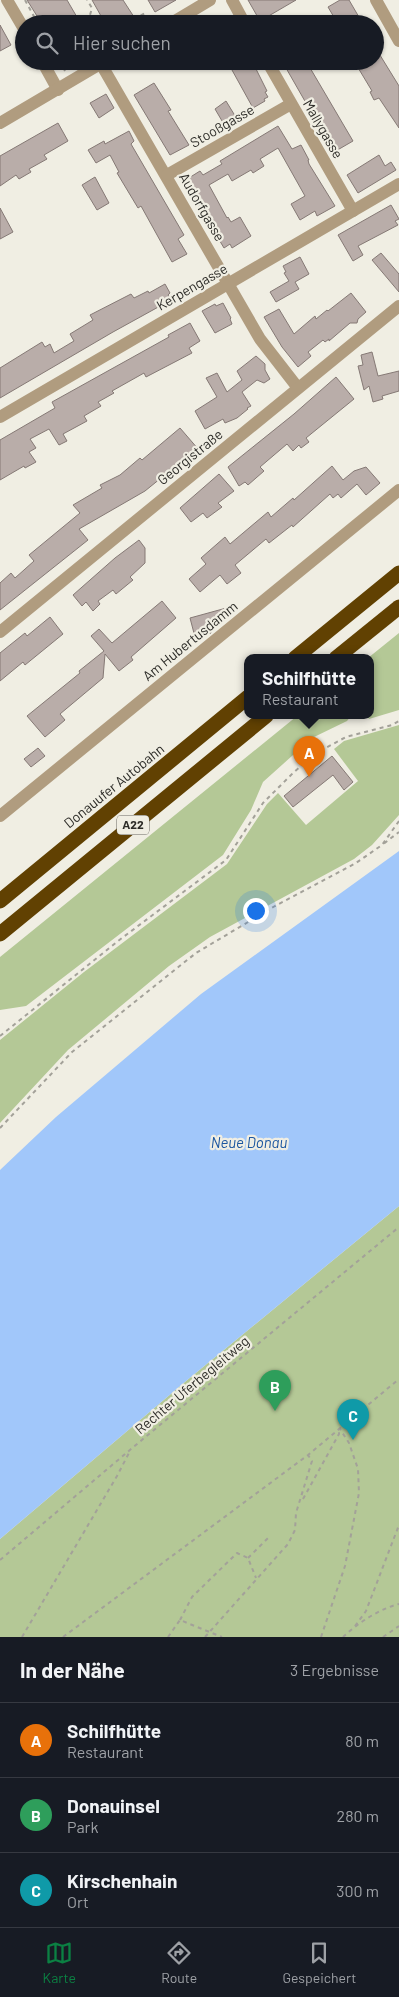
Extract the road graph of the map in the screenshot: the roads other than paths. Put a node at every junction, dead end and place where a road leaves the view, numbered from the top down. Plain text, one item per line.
1 (7, 0) edge
2 (210, 0) edge
3 (232, 0) edge
4 (376, 0) edge
5 (16, 15) edge
6 (177, 15) edge
7 (240, 15) edge
8 (399, 41) edge
9 (47, 70) edge
10 (90, 70) edge
11 (107, 70) edge
12 (272, 70) edge
13 (58, 90) junction
14 (291, 104) junction
15 (0, 123) edge
16 (166, 175) junction
17 (399, 184) edge
18 (353, 211) junction
19 (228, 283) junction
20 (399, 306) edge
21 (298, 388) junction
22 (0, 417) edge
23 (399, 490) edge
24 (399, 573) edge
25 (399, 607) edge
26 (0, 632) edge
27 (300, 654) edge
28 (341, 654) edge
29 (244, 700) edge
30 (262, 719) edge
31 (0, 816) edge
32 (0, 901) edge
33 (0, 934) edge

1 - 5 street
2 - 6 street
3 - 7 street
4 - 8 street
9 - 13 street
10 - 13 street
11 - 16 street, Audorfgasse
12 - 14 street, Mallygasse
13 - 15 street
14 - 16 street, Stooßgasse
14 - 18 street, Mallygasse
16 - 19 street, Audorfgasse
17 - 18 street, Kerpengasse
18 - 19 street, Kerpengasse
19 - 21 street, Audorfgasse
19 - 22 street, Kerpengasse
20 - 21 street, Georgistraße
21 - 26 street, Georgistraße
23 - 31 street, Am Hubertusdamm
24 - 27 highway
25 - 28 highway
29 - 32 highway, Donauufer Autobahn / A22
30 - 33 highway, A22

